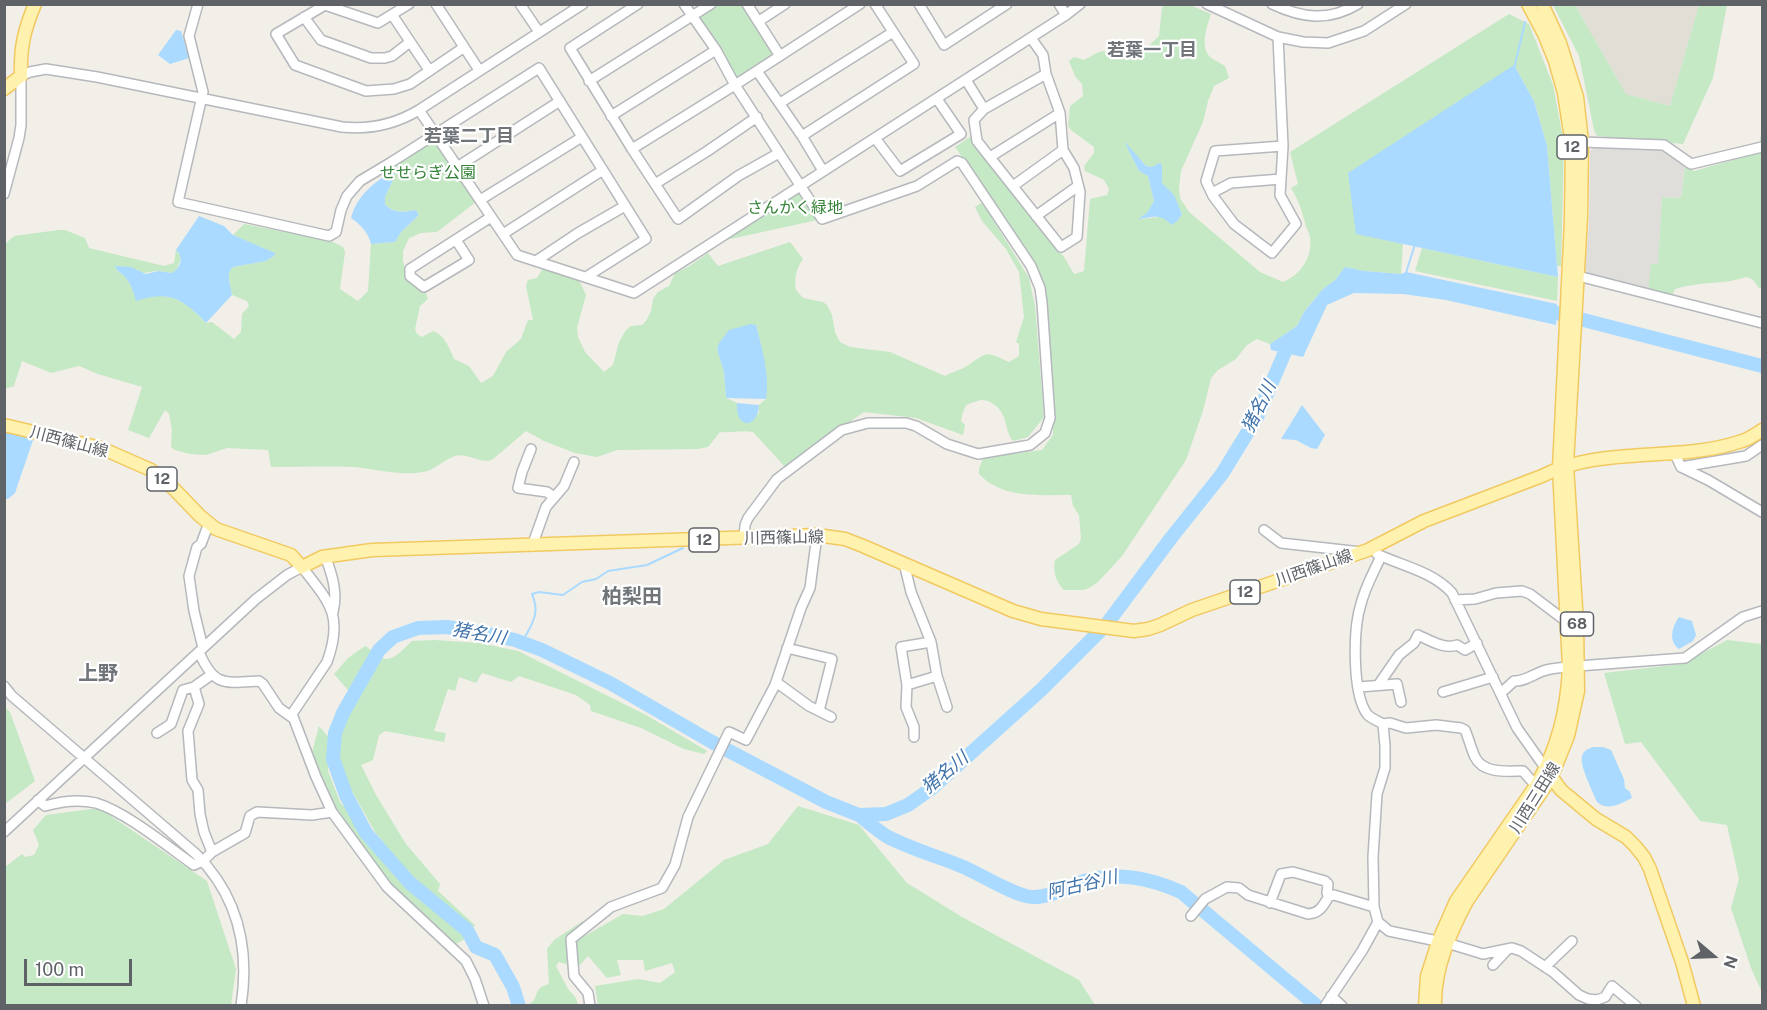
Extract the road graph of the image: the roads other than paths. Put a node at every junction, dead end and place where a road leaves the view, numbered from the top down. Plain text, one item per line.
1 (35, 4) edge
2 (198, 4) edge
3 (409, 4) edge
4 (436, 4) edge
5 (535, 4) edge
6 (583, 4) edge
7 (638, 4) edge
8 (684, 4) edge
9 (711, 4) edge
10 (747, 4) edge
11 (785, 4) edge
12 (860, 4) edge
13 (875, 4) edge
14 (933, 4) edge
15 (1007, 4) edge
16 (1059, 4) edge
17 (1080, 4) edge
18 (1207, 4) edge
19 (1358, 4) edge
20 (1406, 4) edge
21 (1528, 4) edge
22 (1542, 4) edge
23 (1277, 5) edge
24 (522, 8) edge
25 (921, 8) edge
26 (1066, 15) junction
27 (393, 16) junction
28 (692, 16) junction
29 (304, 17) junction
30 (759, 21) junction
31 (538, 32) junction
32 (893, 32) junction
33 (1278, 37) junction
34 (1031, 38) junction
35 (410, 42) junction
36 (464, 48) junction
37 (716, 50) junction
38 (780, 56) junction
39 (429, 70) junction
40 (479, 70) junction
41 (757, 71) junction
42 (1046, 74) junction
43 (21, 76) junction
44 (966, 80) junction
45 (589, 81) junction
46 (735, 85) junction
47 (4, 89) edge
48 (202, 99) junction
49 (937, 99) junction
50 (560, 102) junction
51 (780, 103) junction
52 (984, 109) junction
53 (419, 110) junction
54 (1060, 113) junction
55 (611, 116) junction
56 (757, 117) junction
57 (435, 135) junction
58 (802, 136) junction
59 (582, 137) junction
60 (874, 138) junction
61 (1582, 142) junction
62 (1283, 146) junction
63 (1762, 147) edge
64 (632, 149) junction
65 (1063, 150) junction
66 (779, 153) junction
67 (990, 157) junction
68 (457, 167) junction
69 (603, 170) junction
70 (823, 171) junction
71 (1281, 179) junction
72 (655, 184) junction
73 (800, 186) junction
74 (1013, 186) junction
75 (1078, 186) junction
76 (1212, 193) junction
77 (4, 194) edge
78 (480, 200) junction
79 (625, 206) junction
80 (1036, 216) junction
81 (491, 217) junction
82 (503, 234) junction
83 (456, 240) junction
84 (536, 261) junction
85 (1578, 276) junction
86 (586, 277) junction
87 (1571, 298) junction
88 (1762, 323) edge
89 (4, 425) edge
90 (1762, 430) edge
91 (1762, 445) edge
92 (531, 449) dead end
93 (1674, 452) junction
94 (574, 462) dead end
95 (1563, 466) junction
96 (1681, 467) junction
97 (554, 496) junction
98 (1762, 512) edge
99 (209, 523) junction
100 (1264, 530) dead end
101 (818, 535) junction
102 (744, 538) junction
103 (532, 546) junction
104 (1366, 551) junction
105 (325, 556) junction
106 (1381, 556) junction
107 (904, 563) junction
108 (302, 567) junction
109 (1455, 600) junction
110 (1762, 611) edge
111 (333, 612) junction
112 (1567, 622) junction
113 (931, 642) junction
114 (1477, 643) junction
115 (787, 648) junction
116 (201, 650) junction
117 (1574, 667) junction
118 (211, 675) junction
119 (937, 676) junction
120 (1493, 677) junction
121 (776, 682) junction
122 (1379, 684) junction
123 (907, 685) junction
124 (4, 686) edge
125 (194, 687) junction
126 (1359, 687) junction
127 (1443, 692) dead end
128 (1501, 693) junction
129 (1401, 702) dead end
130 (947, 707) dead end
131 (819, 711) junction
132 (831, 717) dead end
133 (293, 718) junction
134 (1383, 724) junction
135 (157, 733) dead end
136 (914, 737) dead end
137 (84, 758) junction
138 (1548, 773) junction
139 (1536, 786) junction
140 (38, 800) junction
141 (332, 812) junction
142 (4, 832) edge
143 (212, 852) junction
144 (203, 861) junction
145 (1329, 896) junction
146 (1270, 903) junction
147 (1374, 907) junction
148 (1191, 916) dead end
149 (1378, 922) junction
150 (1572, 941) dead end
151 (1443, 943) junction
152 (1508, 949) junction
153 (1493, 965) dead end
154 (1545, 967) junction
155 (1328, 1001) edge
156 (241, 1005) edge
157 (484, 1005) edge
158 (590, 1005) edge
159 (1342, 1005) edge
160 (1425, 1005) edge
161 (1434, 1005) edge
162 (1636, 1005) edge
163 (1694, 1005) edge

1 - 43 main road
2 - 48 street
3 - 27 street
4 - 36 street
5 - 24 street
6 - 31 street
7 - 45 street
8 - 28 street
9 - 28 street
10 - 30 street
11 - 30 street
12 - 38 street
13 - 32 street
14 - 25 street
15 - 25 street
16 - 26 street
17 - 26 street
18 - 33 street
19 - 23 street
20 - 33 street
21 - 87 main road, 12
22 - 61 main road, 12
24 - 31 street
26 - 34 street
27 - 29 street
27 - 35 street
28 - 37 street
28 - 45 street
29 - 35 street
29 - 39 street
30 - 38 street
31 - 40 street
32 - 51 street
32 - 58 street
33 - 62 street
34 - 42 street
34 - 44 street
35 - 39 street
36 - 39 street
36 - 40 street
37 - 46 street
37 - 55 street
38 - 41 street
40 - 53 street
41 - 46 street
41 - 51 street
42 - 52 street
42 - 54 street
43 - 47 main road
43 - 48 street
43 - 77 street
44 - 49 street
44 - 52 street
45 - 55 street
46 - 56 street
46 - 64 street
48 - 53 street
48 - 57 street
49 - 60 street
49 - 60 street
50 - 57 street
50 - 59 street
50 - 68 street
51 - 58 street
52 - 67 street
53 - 57 street
54 - 65 street
54 - 67 street
55 - 64 street
56 - 66 street
56 - 72 street
57 - 68 street
58 - 70 street
59 - 69 street
59 - 78 street
60 - 70 street
61 - 63 street
61 - 85 main road, 12
62 - 71 street
62 - 76 street
64 - 72 street
65 - 74 street
65 - 75 street
66 - 72 street
66 - 73 street
67 - 74 street
68 - 78 street
69 - 79 street
69 - 82 street
70 - 73 street
71 - 76 street
71 - 76 street
73 - 86 street
73 - 102 street
74 - 80 street
75 - 80 street
75 - 80 street
78 - 81 street
79 - 84 street
79 - 86 street
81 - 82 street
81 - 83 street
82 - 84 street
83 - 83 street
84 - 86 street
85 - 87 main road, 12
85 - 88 street
87 - 95 main road, 12
89 - 99 main road, 川西篠山線 / 12
90 - 93 main road, 川西篠山線 / 12
91 - 96 street
92 - 97 street
93 - 95 main road, 川西篠山線 / 12
93 - 96 street
94 - 97 street
95 - 104 main road, 川西篠山線 / 12
95 - 112 main road, 川西三田線 / 68
95 - 117 main road, 川西三田線 / 68
96 - 98 street
97 - 103 street
99 - 108 main road, 川西篠山線 / 12
99 - 116 street
100 - 104 street
101 - 102 main road, 川西篠山線 / 12
101 - 107 main road, 川西篠山線 / 12
101 - 115 street
102 - 103 main road, 川西篠山線 / 12
103 - 105 main road, 川西篠山線 / 12
104 - 106 street
104 - 107 main road, 川西篠山線 / 12
105 - 108 main road, 川西篠山線 / 12
105 - 111 street
106 - 109 street
106 - 126 street
107 - 113 street
108 - 111 street
108 - 116 street
109 - 112 street
109 - 114 street
110 - 117 street
111 - 133 street
112 - 117 main road, 川西三田線 / 68
113 - 119 street
113 - 123 street
114 - 120 street
114 - 122 street
115 - 121 street
115 - 131 street
116 - 118 street
116 - 137 street
117 - 128 street
117 - 138 main road, 川西三田線 / 68
118 - 125 street
118 - 133 street
119 - 123 street
119 - 130 street
120 - 127 street
120 - 128 street
121 - 131 street
121 - 158 street
122 - 126 street
122 - 129 street
123 - 136 street
124 - 137 street
125 - 135 street
125 - 143 street
126 - 134 street
128 - 138 street
131 - 132 street
133 - 141 street
134 - 139 street
134 - 147 street
137 - 140 street
137 - 144 street
138 - 139 main road, 川西三田線 / 68
138 - 151 main road, 川西三田線 / 68
138 - 163 main road
139 - 151 main road, 川西三田線 / 68
140 - 142 street
140 - 144 street
141 - 143 street
141 - 157 street
143 - 144 street
144 - 156 street
145 - 146 street
145 - 146 street
145 - 147 street
146 - 148 street
147 - 149 street
149 - 151 street
149 - 155 street
150 - 154 street
151 - 152 street
151 - 160 main road, 川西三田線 / 68
151 - 161 main road, 川西三田線 / 68
152 - 153 street
152 - 154 street
154 - 162 street
155 - 159 street

